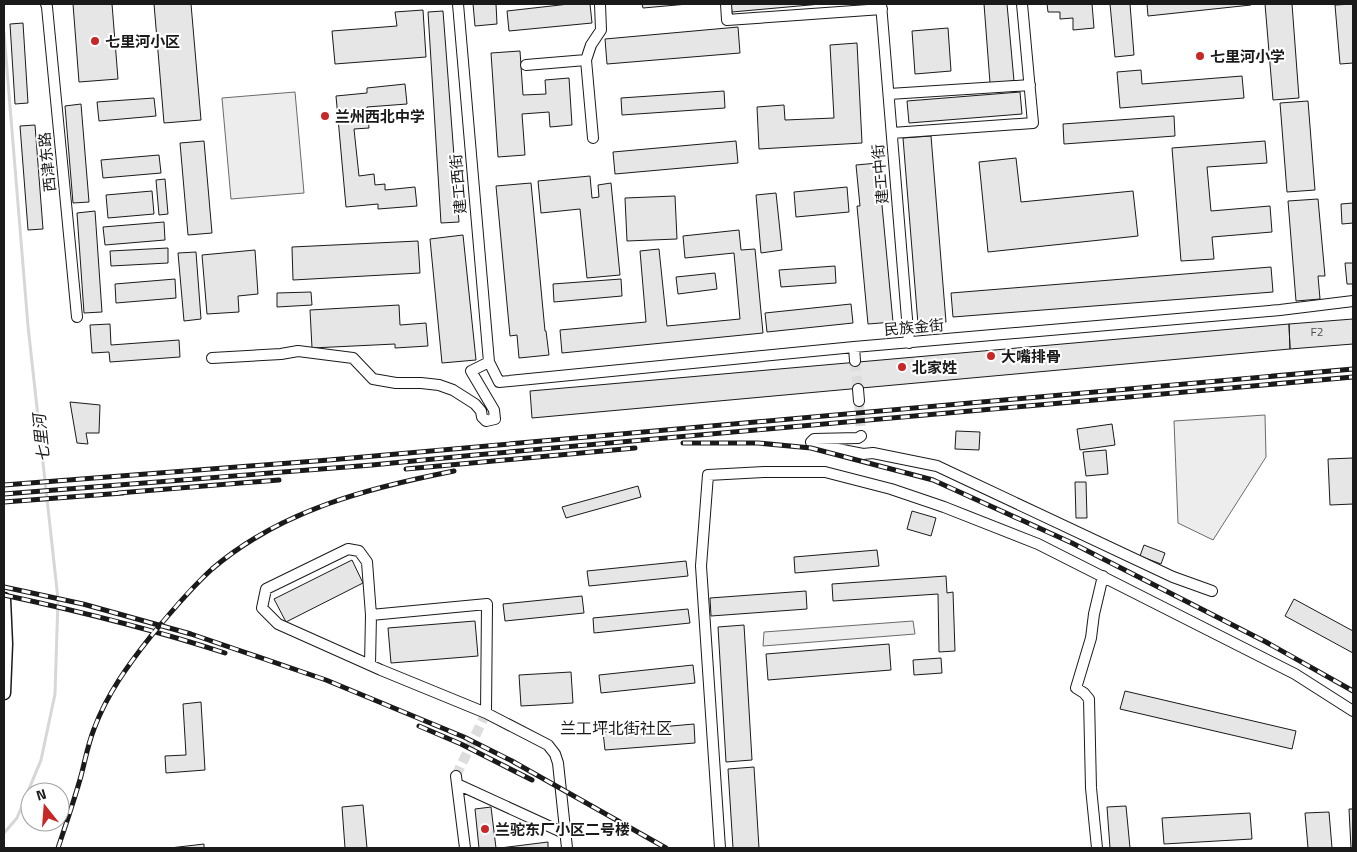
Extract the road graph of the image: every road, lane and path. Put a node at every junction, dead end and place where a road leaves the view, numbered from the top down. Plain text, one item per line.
1 (46, 4) edge
2 (458, 4) edge
3 (600, 4) edge
4 (726, 4) edge
5 (1022, 4) edge
6 (882, 6) edge
7 (586, 60) junction
8 (526, 65) dead end
9 (1030, 85) junction
10 (889, 94) junction
11 (892, 133) junction
12 (593, 138) dead end
13 (1353, 301) edge
14 (77, 317) dead end
15 (909, 343) junction
16 (854, 347) junction
17 (212, 358) dead end
18 (855, 361) tunnel mouth
19 (489, 362) junction
20 (858, 389) tunnel mouth
21 (858, 401) tunnel mouth
22 (861, 436) dead end
23 (1103, 576) junction
24 (1212, 591) dead end
25 (4, 598) edge
26 (371, 615) junction
27 (370, 665) junction
28 (4, 693) edge
29 (1353, 711) edge
30 (486, 713) junction
31 (566, 834) junction
32 (465, 848) edge
33 (567, 848) edge
34 (720, 848) edge
35 (1097, 848) edge

1 - 14 street, 西津东路
2 - 19 street, 建工西街
3 - 7 street
4 - 6 street
5 - 9 street
6 - 10 street, 建工中街
7 - 8 street
7 - 12 street
9 - 10 street
9 - 11 street
10 - 11 street, 建工中街
11 - 15 street, 建工中街
13 - 15 street, 民族金街
15 - 16 street, 民族金街
16 - 18 street
16 - 19 street, 民族金街
17 - 19 street
20 - 21 street
22 - 24 street
23 - 29 street
23 - 34 street
23 - 35 street
25 - 28 street
26 - 27 street
26 - 27 street
26 - 30 street
27 - 30 street
30 - 31 street
31 - 32 street
31 - 33 street

